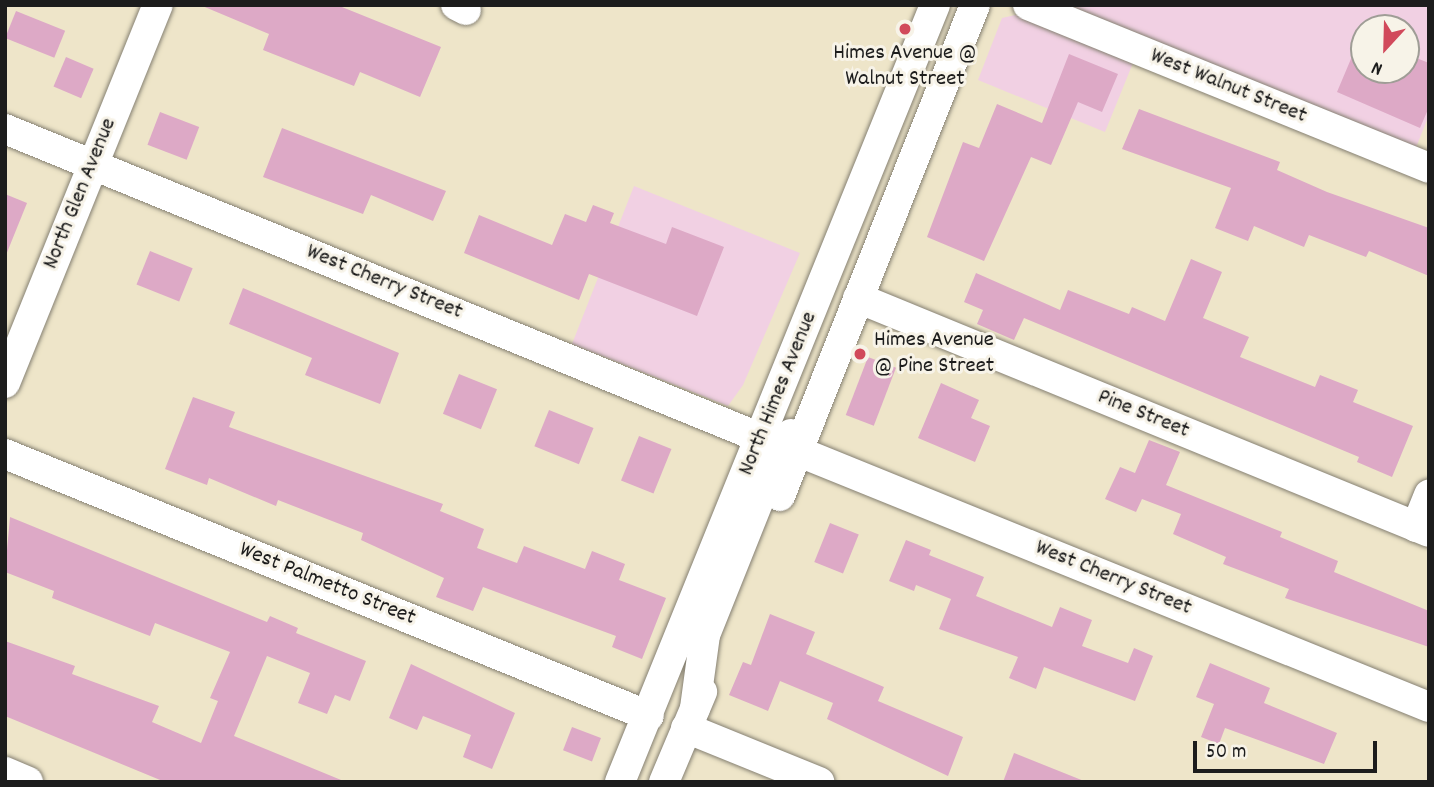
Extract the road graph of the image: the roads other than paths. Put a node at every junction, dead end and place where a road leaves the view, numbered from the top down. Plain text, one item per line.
1 (158, 5) edge
2 (935, 5) edge
3 (975, 5) edge
4 (1028, 5) edge
5 (5, 129) edge
6 (92, 163) junction
7 (1429, 169) edge
8 (858, 298) junction
9 (813, 309) junction
10 (5, 383) edge
11 (761, 438) junction
12 (797, 451) junction
13 (5, 454) edge
14 (1429, 494) edge
15 (1422, 529) edge
16 (1429, 707) edge
17 (649, 716) junction
18 (691, 718) junction
19 (5, 772) edge
20 (28, 782) edge
21 (620, 782) edge
22 (664, 782) edge
23 (819, 782) edge

1 - 6 street, North Glen Avenue
2 - 9 street, North Himes Avenue
3 - 8 street, North Himes Avenue
4 - 7 street, West Walnut Street
5 - 6 street, West Cherry Street
6 - 10 street, North Glen Avenue
6 - 11 street, West Cherry Street
8 - 12 street, North Himes Avenue
8 - 15 street, Pine Street
9 - 11 street, North Himes Avenue
9 - 12 street
11 - 17 street, North Himes Avenue
11 - 18 street
12 - 16 street, West Cherry Street
12 - 18 street, North Himes Avenue
13 - 17 street, West Palmetto Street
14 - 15 street
17 - 21 street, North Himes Avenue
18 - 22 street, North Himes Avenue
18 - 23 street
19 - 20 street

